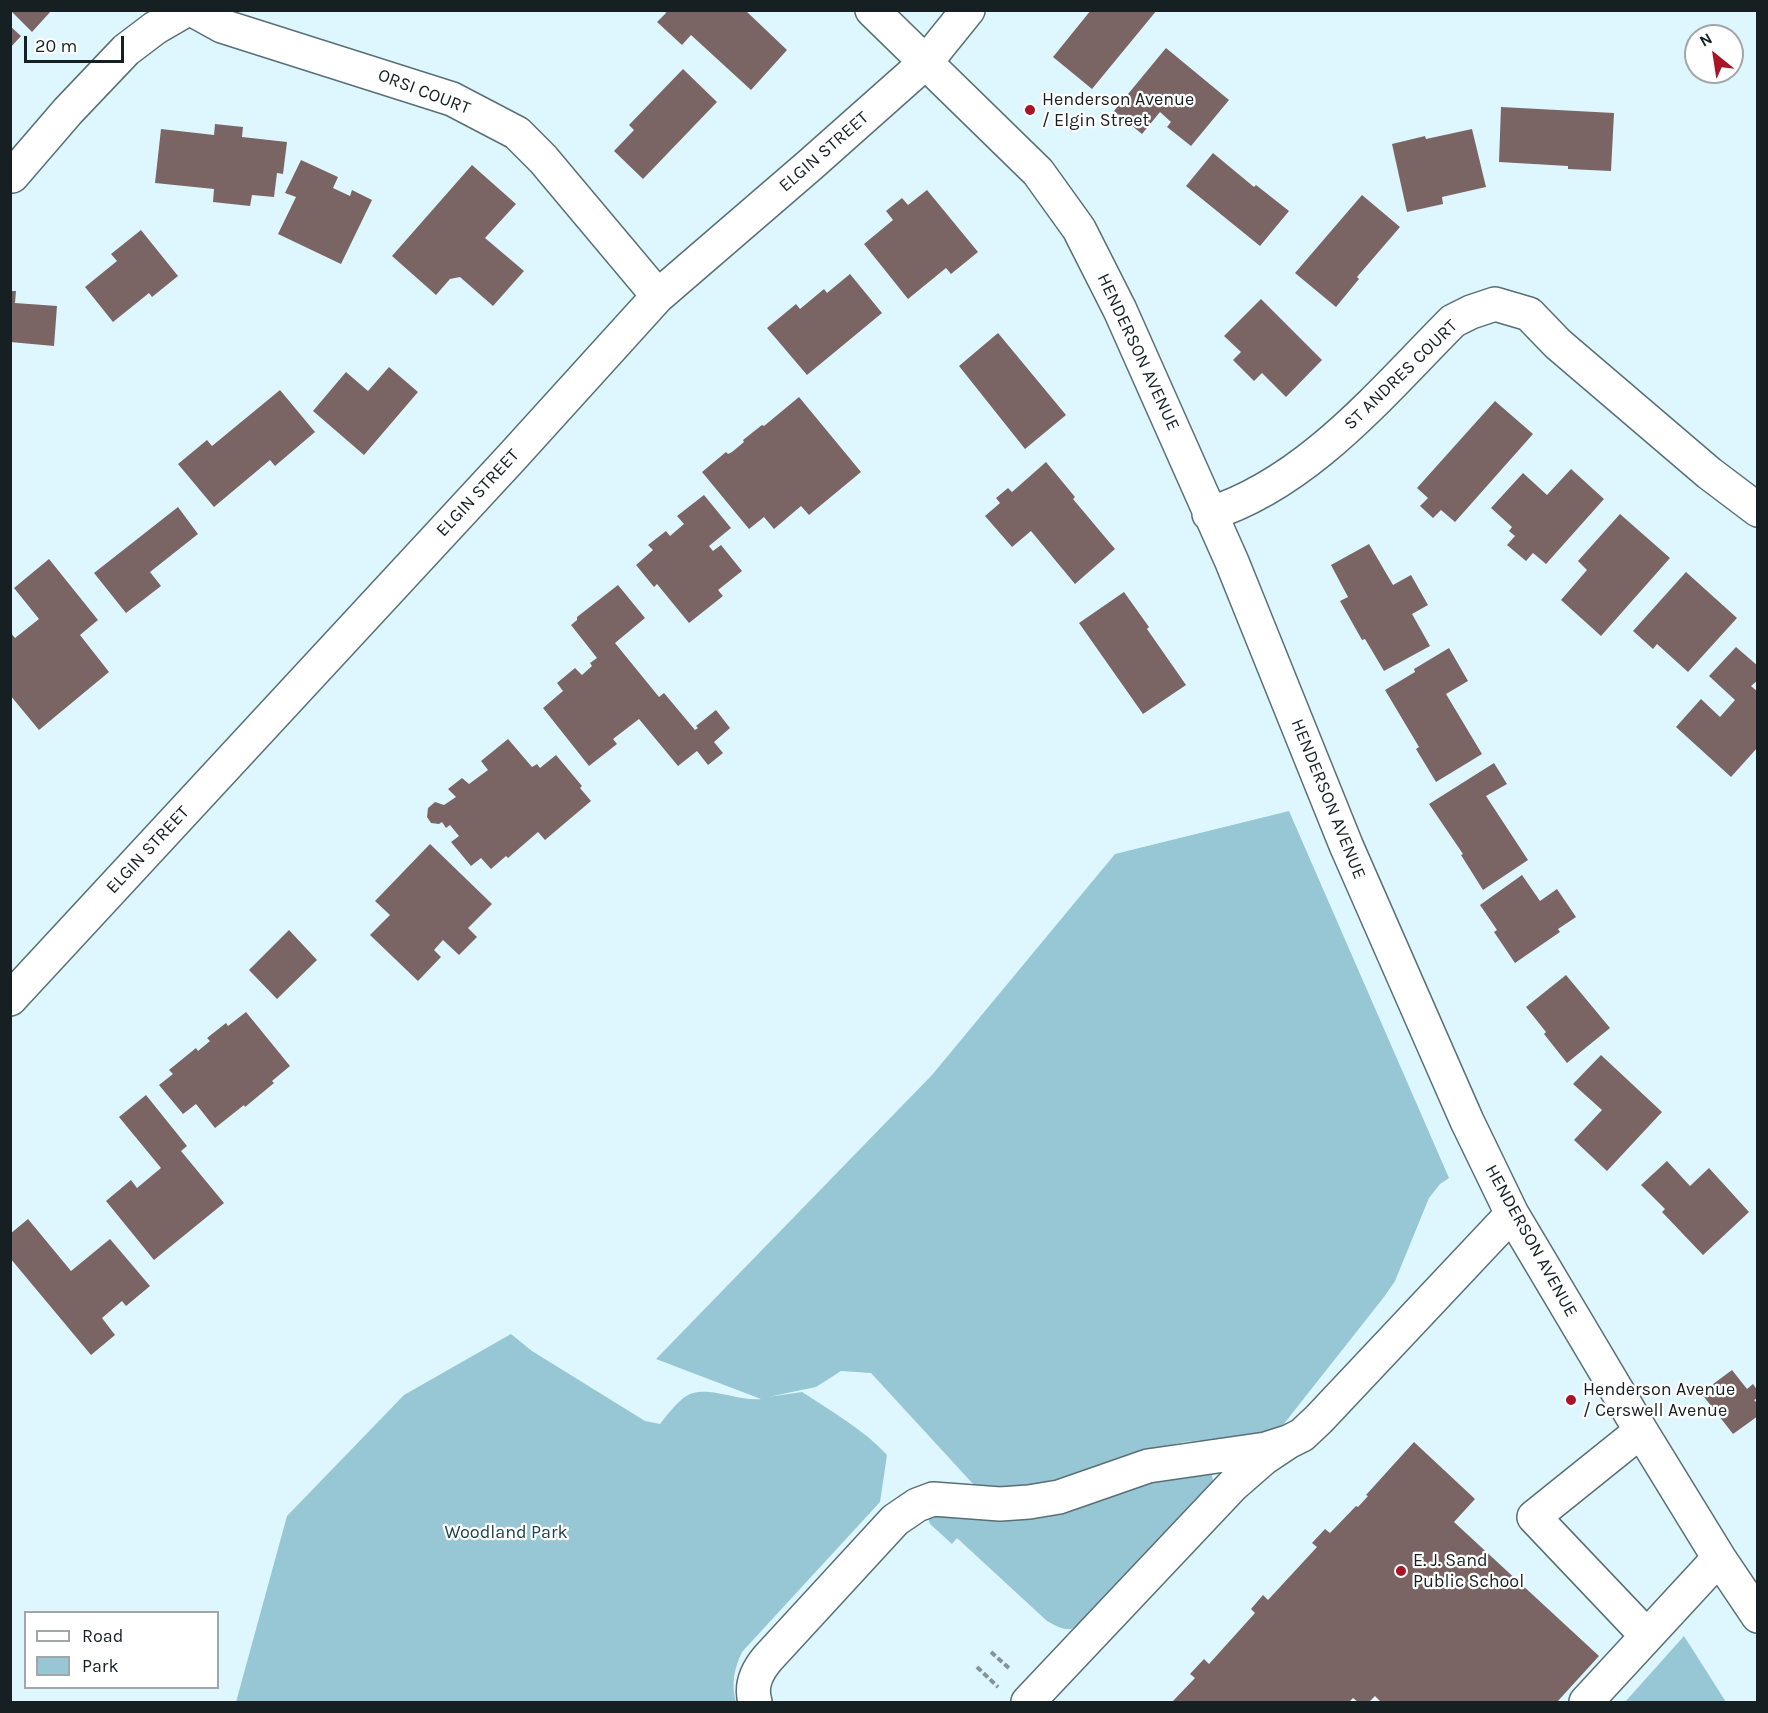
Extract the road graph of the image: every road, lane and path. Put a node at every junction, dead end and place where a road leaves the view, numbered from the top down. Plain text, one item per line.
1 (186, 10) edge
2 (193, 10) edge
3 (872, 10) edge
4 (968, 10) edge
5 (926, 62) junction
6 (12, 176) dead end
7 (658, 296) junction
8 (1758, 510) edge
9 (1209, 514) junction
10 (10, 999) edge
11 (1512, 1214) junction
12 (1641, 1431) junction
13 (1288, 1442) junction
14 (1719, 1558) junction
15 (1758, 1616) edge
16 (1647, 1636) junction
17 (991, 1652) dead end
18 (977, 1667) dead end
19 (1015, 1689) edge
20 (755, 1702) edge
21 (1586, 1702) edge

1 - 6 street
2 - 7 street, ORSI COURT
3 - 5 street, HENDERSON AVENUE
4 - 5 street, ELGIN STREET
5 - 7 street, ELGIN STREET
5 - 9 street, HENDERSON AVENUE
7 - 10 street, ELGIN STREET
8 - 9 street, ST ANDRES COURT
9 - 11 street, HENDERSON AVENUE
11 - 12 street, HENDERSON AVENUE
11 - 13 street
12 - 14 street, HENDERSON AVENUE
12 - 16 street
13 - 19 street
13 - 20 street
14 - 15 street, HENDERSON AVENUE
14 - 16 street
16 - 21 street
17 - 19 path
18 - 19 path

